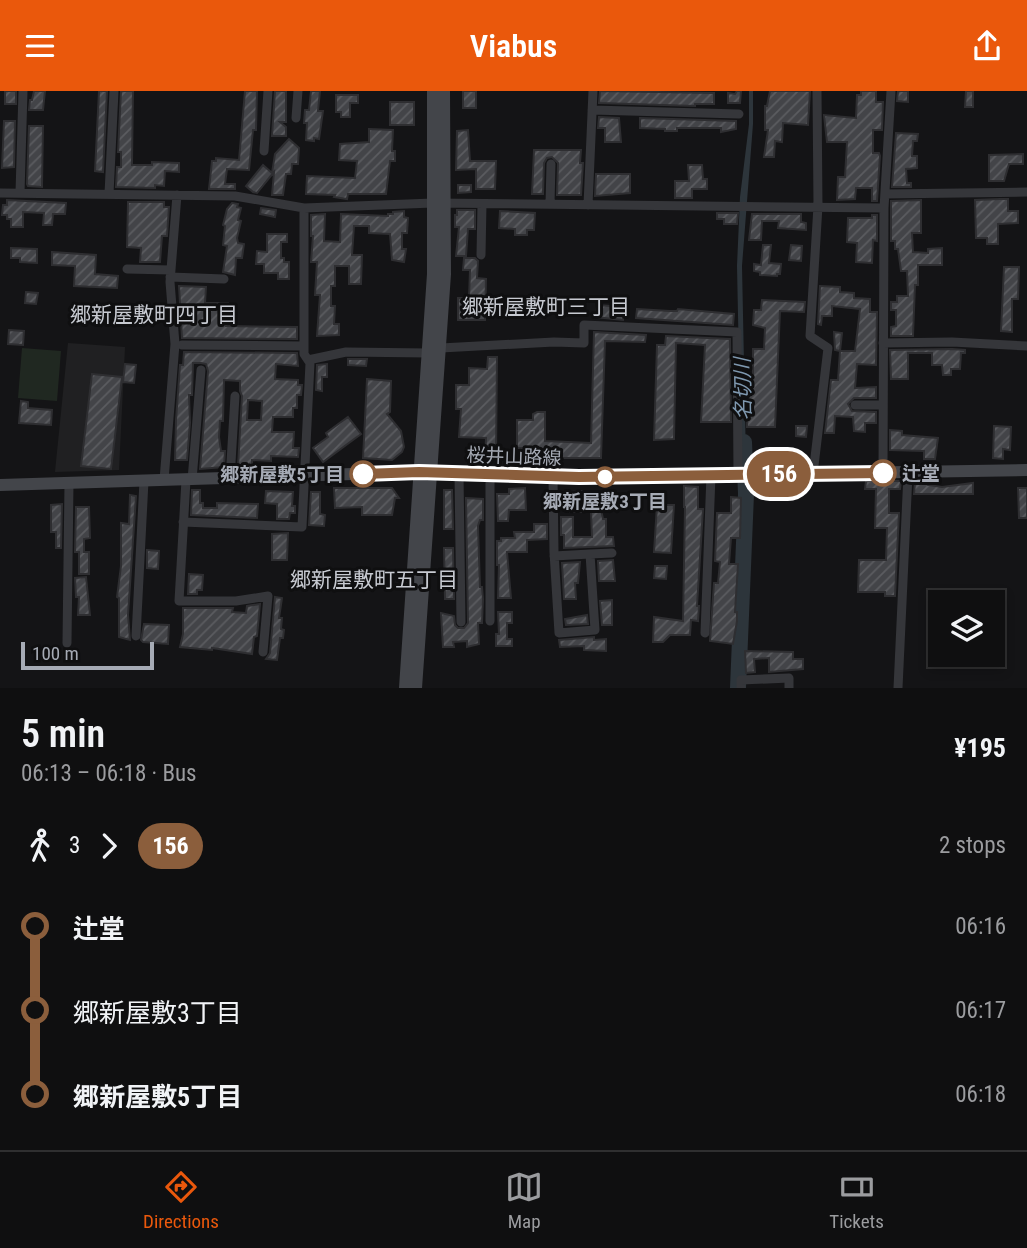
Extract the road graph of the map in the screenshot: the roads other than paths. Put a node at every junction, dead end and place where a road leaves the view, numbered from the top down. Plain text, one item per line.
1 (23, 91) edge
2 (114, 91) edge
3 (268, 91) edge
4 (298, 91) edge
5 (433, 91) edge
6 (444, 91) edge
7 (593, 91) edge
8 (817, 91) edge
9 (891, 91) edge
10 (592, 110) junction
11 (739, 114) dead end
12 (296, 118) dead end
13 (264, 151) dead end
14 (551, 164) dead end
15 (1027, 192) edge
16 (0, 193) edge
17 (20, 193) junction
18 (109, 194) junction
19 (885, 194) junction
20 (177, 195) junction
21 (438, 203) junction
22 (482, 204) junction
23 (550, 204) junction
24 (588, 205) junction
25 (818, 206) junction
26 (304, 208) junction
27 (884, 208) junction
28 (481, 255) dead end
29 (127, 269) dead end
30 (170, 273) junction
31 (224, 279) dead end
32 (883, 343) junction
33 (182, 345) dead end
34 (304, 346) junction
35 (1027, 346) edge
36 (435, 350) junction
37 (308, 360) junction
38 (201, 370) dead end
39 (235, 395) dead end
40 (855, 405) dead end
41 (883, 405) junction
42 (1027, 470) edge
43 (425, 472) junction
44 (883, 473) junction
45 (459, 474) junction
46 (813, 474) junction
47 (908, 474) junction
48 (490, 475) junction
49 (711, 475) junction
50 (738, 475) junction
51 (553, 476) junction
52 (305, 477) junction
53 (230, 479) junction
54 (189, 480) junction
55 (144, 481) junction
56 (164, 481) junction
57 (69, 483) junction
58 (0, 485) edge
59 (183, 522) junction
60 (612, 552) dead end
61 (590, 554) junction
62 (554, 556) junction
63 (490, 621) dead end
64 (461, 622) dead end
65 (705, 633) dead end
66 (136, 636) dead end
67 (67, 643) dead end
68 (263, 652) dead end
69 (405, 688) edge
70 (416, 688) edge
71 (741, 688) edge
72 (789, 688) edge
73 (898, 688) edge

1 - 17 street
2 - 18 street
3 - 13 street
4 - 12 street
5 - 21 main road
6 - 21 main road
7 - 10 street
8 - 25 street
9 - 19 street
10 - 11 street
10 - 24 street
14 - 23 street
15 - 19 street
16 - 17 street
17 - 18 street
18 - 20 street
19 - 27 street
20 - 26 street
20 - 30 street
21 - 22 street
21 - 26 street
21 - 36 main road
22 - 23 street
22 - 28 street
23 - 24 street
24 - 25 street
25 - 27 street
25 - 46 street
26 - 34 street
27 - 32 street
29 - 30 street
30 - 31 street
30 - 56 street
32 - 35 street
32 - 41 street
33 - 34 street
34 - 37 street
36 - 37 street
36 - 43 main road
36 - 50 street
37 - 52 street
38 - 54 street
39 - 53 street
40 - 41 street
41 - 44 street
42 - 47 main road, 桜井山路線
43 - 45 main road, 桜井山路線
43 - 52 main road, 桜井山路線
43 - 69 main road
43 - 70 main road
44 - 46 main road, 桜井山路線
44 - 47 main road, 桜井山路線
45 - 48 main road, 桜井山路線
45 - 64 street
46 - 50 main road, 桜井山路線
47 - 73 street
48 - 51 main road, 桜井山路線
48 - 63 street
49 - 50 main road, 桜井山路線
49 - 51 main road, 桜井山路線
49 - 65 street
51 - 62 street
52 - 53 main road, 桜井山路線
52 - 59 street
53 - 54 main road, 桜井山路線
54 - 56 main road, 桜井山路線
54 - 59 street
55 - 56 main road, 桜井山路線
55 - 57 main road, 桜井山路線
55 - 66 street
57 - 58 main road, 桜井山路線
57 - 67 street
59 - 68 street
60 - 61 street
61 - 62 street
61 - 62 street
71 - 72 street

